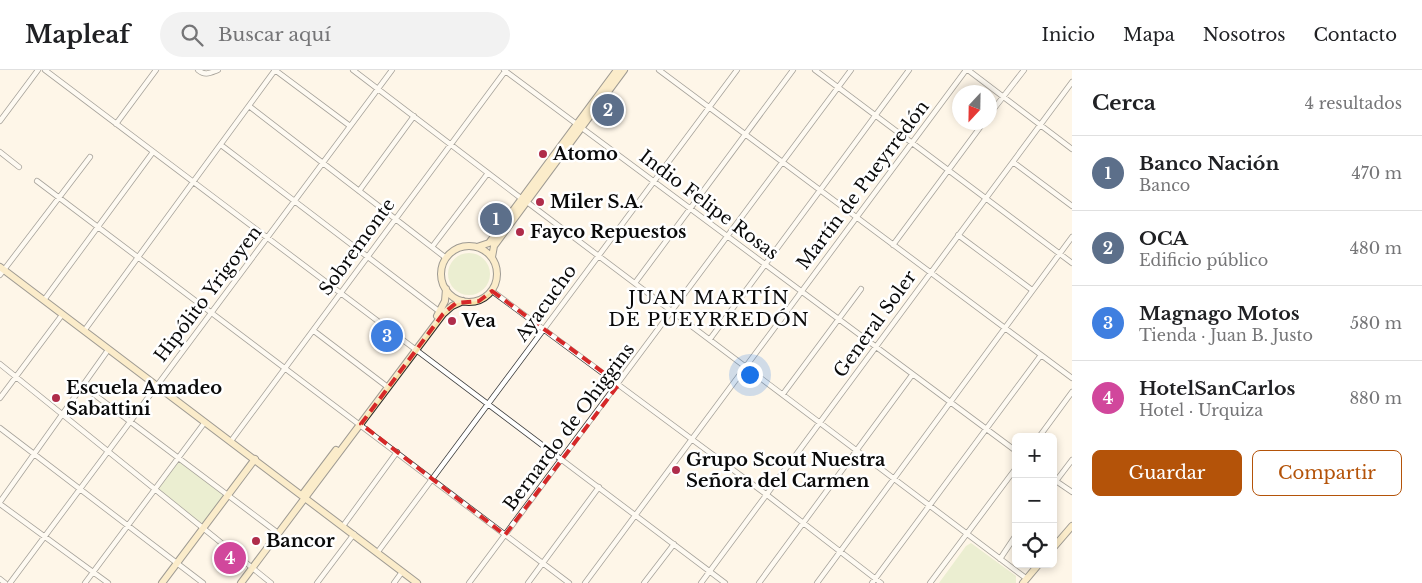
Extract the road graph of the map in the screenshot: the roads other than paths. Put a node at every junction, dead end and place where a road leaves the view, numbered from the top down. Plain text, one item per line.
1 (38, 70) edge
2 (45, 70) edge
3 (156, 70) edge
4 (198, 70) edge
5 (218, 70) edge
6 (275, 70) edge
7 (353, 70) edge
8 (392, 70) edge
9 (505, 70) edge
10 (617, 70) edge
11 (624, 70) edge
12 (659, 70) edge
13 (737, 70) edge
14 (793, 70) edge
15 (815, 70) edge
16 (851, 70) edge
17 (909, 70) edge
18 (967, 70) edge
19 (1024, 70) edge
20 (1072, 82) edge
21 (838, 87) junction
22 (378, 89) junction
23 (1070, 89) edge
24 (1003, 97) junction
25 (997, 105) edge
26 (248, 106) junction
27 (709, 107) junction
28 (875, 115) junction
29 (414, 116) junction
30 (0, 121) edge
31 (116, 124) junction
32 (1040, 125) junction
33 (350, 126) junction
34 (579, 126) junction
35 (978, 130) edge
36 (746, 135) junction
37 (912, 142) junction
38 (221, 145) junction
39 (452, 145) junction
40 (1072, 148) edge
41 (0, 152) edge
42 (153, 152) junction
43 (90, 157) dead end
44 (783, 162) junction
45 (1013, 162) junction
46 (322, 163) junction
47 (19, 167) dead end
48 (949, 170) junction
49 (488, 173) junction
50 (37, 181) dead end
51 (653, 181) junction
52 (194, 182) junction
53 (820, 190) junction
54 (359, 191) junction
55 (60, 198) junction
56 (986, 198) junction
57 (295, 200) junction
58 (524, 200) junction
59 (1072, 206) edge
60 (691, 209) junction
61 (856, 217) junction
62 (396, 219) junction
63 (98, 227) junction
64 (958, 235) junction
65 (728, 236) junction
66 (268, 237) junction
67 (1072, 237) edge
68 (893, 244) junction
69 (432, 247) junction
70 (477, 247) junction
71 (1060, 254) junction
72 (598, 255) junction
73 (368, 256) junction
74 (139, 257) junction
75 (492, 257) junction
76 (446, 258) junction
77 (1072, 263) edge
78 (764, 264) junction
79 (1, 271) edge
80 (930, 272) junction
81 (635, 284) junction
82 (446, 289) junction
83 (861, 289) dead end
84 (1032, 290) junction
85 (492, 291) junction
86 (801, 291) junction
87 (342, 293) junction
88 (44, 300) junction
89 (462, 301) junction
90 (673, 311) junction
91 (212, 312) junction
92 (440, 312) junction
93 (62, 315) junction
94 (838, 319) junction
95 (1004, 328) junction
96 (544, 330) junction
97 (84, 331) junction
98 (314, 331) junction
99 (710, 339) junction
100 (875, 347) junction
101 (414, 349) junction
102 (108, 350) junction
103 (1041, 355) junction
104 (0, 364) edge
105 (746, 366) junction
106 (286, 368) junction
107 (912, 375) junction
108 (16, 376) junction
109 (1072, 378) edge
110 (619, 384) junction
111 (386, 385) junction
112 (83, 386) junction
113 (156, 386) junction
114 (1072, 392) edge
115 (783, 394) junction
116 (0, 398) edge
117 (949, 402) junction
118 (488, 403) junction
119 (62, 414) junction
120 (130, 421) junction
121 (205, 422) junction
122 (820, 422) junction
123 (359, 423) junction
124 (0, 428) edge
125 (986, 429) junction
126 (1042, 433) edge
127 (691, 440) junction
128 (231, 441) junction
129 (1012, 448) edge
130 (857, 449) junction
131 (108, 451) junction
132 (397, 452) junction
133 (35, 454) junction
134 (178, 458) junction
135 (255, 459) junction
136 (562, 459) junction
137 (1072, 460) edge
138 (1012, 473) edge
139 (894, 477) junction
140 (1057, 478) edge
141 (432, 479) junction
142 (1057, 484) edge
143 (600, 488) junction
144 (80, 489) junction
145 (155, 489) junction
146 (1072, 492) edge
147 (228, 495) junction
148 (767, 495) junction
149 (303, 496) junction
150 (0, 503) edge
151 (930, 505) junction
152 (637, 515) junction
153 (803, 523) junction
154 (128, 525) junction
155 (343, 526) junction
156 (1072, 526) edge
157 (203, 528) junction
158 (278, 533) junction
159 (967, 533) junction
160 (354, 534) junction
161 (506, 534) junction
162 (1069, 534) edge
163 (44, 536) junction
164 (1012, 541) edge
165 (674, 544) junction
166 (1057, 544) edge
167 (377, 552) junction
168 (840, 552) junction
169 (1000, 559) junction
170 (177, 563) junction
171 (543, 563) junction
172 (252, 568) junction
173 (1036, 568) edge
174 (710, 571) junction
175 (93, 572) junction
176 (402, 572) junction
177 (0, 579) edge
178 (874, 581) edge
179 (1025, 581) edge
180 (6, 583) edge
181 (10, 583) edge
182 (85, 583) edge
183 (108, 583) edge
184 (162, 583) edge
185 (203, 583) edge
186 (241, 583) edge
187 (271, 583) edge
188 (317, 583) edge
189 (394, 583) edge
190 (417, 583) edge
191 (469, 583) edge
192 (528, 583) edge
193 (569, 583) edge
194 (585, 583) edge
195 (644, 583) edge
196 (701, 583) edge
197 (725, 583) edge
198 (759, 583) edge
199 (816, 583) edge
200 (881, 583) edge
201 (930, 583) edge

1 - 30 street
2 - 31 street
3 - 31 street
4 - 5 street
6 - 26 street
6 - 33 street
7 - 22 street
8 - 22 street, Hipólito Yrigoyen
9 - 34 street, Indio Felipe Rosas
9 - 39 street, Sobremonte
10 - 34 main road
11 - 34 main road
12 - 27 street
13 - 27 street, Ayacucho
14 - 36 street
15 - 21 street
16 - 21 street, Bernardo de Ohiggins
17 - 28 street
18 - 24 street
18 - 37 street, Martín de Pueyrredón
19 - 24 street
20 - 23 street, General Soler
21 - 28 street
21 - 44 street, Bernardo de Ohiggins
22 - 29 street
22 - 33 street, Hipólito Yrigoyen
23 - 32 street, General Soler
24 - 25 street
24 - 32 street
26 - 38 street
26 - 46 street
27 - 36 street
27 - 51 street, Ayacucho
28 - 37 street
28 - 53 street
29 - 39 street
29 - 54 street
31 - 42 street
32 - 40 street
32 - 45 street, General Soler
33 - 46 street, Hipólito Yrigoyen
34 - 51 street, Indio Felipe Rosas
34 - 58 main road
35 - 48 street
36 - 44 street
36 - 60 street
37 - 48 street
37 - 61 street, Martín de Pueyrredón
38 - 52 street
38 - 57 street
39 - 49 street
39 - 62 street, Sobremonte
41 - 47 street
42 - 52 street
42 - 63 street
43 - 55 street
44 - 53 street
44 - 65 street, Bernardo de Ohiggins
45 - 56 street, General Soler
45 - 59 street
46 - 54 street
46 - 57 street, Hipólito Yrigoyen
48 - 56 street
48 - 68 street
49 - 58 street
49 - 69 street
50 - 55 street
51 - 60 street, Indio Felipe Rosas
51 - 72 street, Ayacucho
52 - 66 street
52 - 74 street
53 - 61 street
53 - 78 street
54 - 62 street
55 - 63 street
55 - 79 street
56 - 64 street, General Soler
56 - 71 street
57 - 66 street, Hipólito Yrigoyen
57 - 73 street
58 - 70 main road
58 - 72 street
58 - 75 main road
60 - 65 street, Indio Felipe Rosas
60 - 81 street
61 - 68 street
61 - 86 street, Martín de Pueyrredón
62 - 69 street
62 - 73 street, Sobremonte
63 - 74 street
63 - 88 street
64 - 80 street, General Soler
64 - 84 street
65 - 78 street, Indio Felipe Rosas
65 - 90 street, Bernardo de Ohiggins
66 - 87 street
66 - 91 street, Hipólito Yrigoyen
67 - 71 street
68 - 80 street
69 - 76 street
70 - 75 main road
70 - 76 main road
71 - 77 street
71 - 84 street
72 - 81 street
72 - 96 street, Ayacucho
73 - 87 street, Sobremonte
73 - 92 street
74 - 91 street
74 - 97 street
75 - 85 main road
76 - 82 main road
78 - 86 street, Indio Felipe Rosas
78 - 99 street
79 - 88 main road
80 - 95 street
80 - 100 street, General Soler
81 - 90 street
82 - 89 main road
82 - 92 main road
83 - 94 street
84 - 95 street
85 - 89 main road
85 - 96 street
86 - 94 street, Indio Felipe Rosas
86 - 105 street, Martín de Pueyrredón
87 - 98 street, Sobremonte
87 - 101 street
88 - 93 main road
89 - 101 main road
90 - 99 street
90 - 110 street, Bernardo de Ohiggins
91 - 106 street
91 - 113 street, Hipólito Yrigoyen
92 - 101 main road
93 - 97 main road
93 - 108 street
94 - 100 street, Indio Felipe Rosas
94 - 115 street
95 - 103 street
95 - 117 street
96 - 110 street
96 - 118 street, Ayacucho
97 - 102 main road
98 - 106 street, Sobremonte
98 - 111 street
99 - 105 street
100 - 107 street, Indio Felipe Rosas
100 - 122 street, General Soler
101 - 111 main road
101 - 118 street
101 - 123 main road
102 - 112 street
102 - 113 main road
103 - 109 street
103 - 125 street
104 - 108 street
105 - 115 street
105 - 127 street, Martín de Pueyrredón
106 - 123 street
106 - 128 street, Sobremonte
107 - 117 street, Indio Felipe Rosas
107 - 130 street
108 - 116 street
108 - 119 street
110 - 127 street
110 - 136 street, Bernardo de Ohiggins
111 - 123 main road
112 - 119 street
112 - 120 street
113 - 120 street, Hipólito Yrigoyen
113 - 121 main road
114 - 126 street
115 - 122 street
117 - 125 street, Indio Felipe Rosas
117 - 139 street
118 - 136 street
118 - 141 street, Ayacucho
119 - 131 street
119 - 133 street
120 - 131 street, Hipólito Yrigoyen
120 - 134 street
121 - 128 main road
121 - 134 street
122 - 130 street
122 - 148 street, General Soler
123 - 132 street
123 - 149 main road
124 - 133 street
125 - 129 street, Indio Felipe Rosas
125 - 151 street
127 - 148 street
127 - 152 street, Martín de Pueyrredón
128 - 135 main road
130 - 139 street
130 - 153 street
131 - 144 street, Hipólito Yrigoyen
131 - 145 street
132 - 141 street
132 - 155 street
133 - 144 street
133 - 150 street
134 - 145 street
134 - 147 street
135 - 147 main road
135 - 149 main road
136 - 143 street
136 - 161 street, Bernardo de Ohiggins
137 - 140 street
138 - 159 street
139 - 151 street
139 - 168 street
141 - 161 street
141 - 167 street, Ayacucho
142 - 146 street
143 - 152 street
143 - 171 street
144 - 154 street
144 - 163 street, Hipólito Yrigoyen
145 - 154 street
145 - 157 street
147 - 157 main road
147 - 158 street
148 - 153 street
148 - 174 street, General Soler
149 - 155 main road
149 - 158 main road
150 - 163 street
151 - 159 street
151 - 178 street
152 - 165 street
152 - 194 street, Martín de Pueyrredón
153 - 168 street
153 - 198 street
154 - 170 street
154 - 175 street
155 - 160 main road
156 - 162 main road
157 - 170 main road
157 - 172 street
158 - 172 main road
159 - 169 street
159 - 201 street
160 - 167 main road
160 - 188 street
161 - 171 street
161 - 191 street, Bernardo de Ohiggins
162 - 166 main road
163 - 175 street
163 - 181 street, Hipólito Yrigoyen
164 - 169 street
165 - 174 street
165 - 195 street
167 - 176 main road
168 - 178 street
168 - 199 street
169 - 179 street
170 - 184 main road
170 - 185 street
171 - 192 street
171 - 193 street
172 - 186 main road
172 - 187 street
173 - 179 main road
174 - 196 street, General Soler
174 - 197 street
175 - 182 street
175 - 183 street
176 - 189 street
176 - 190 main road
177 - 180 street
178 - 200 street

